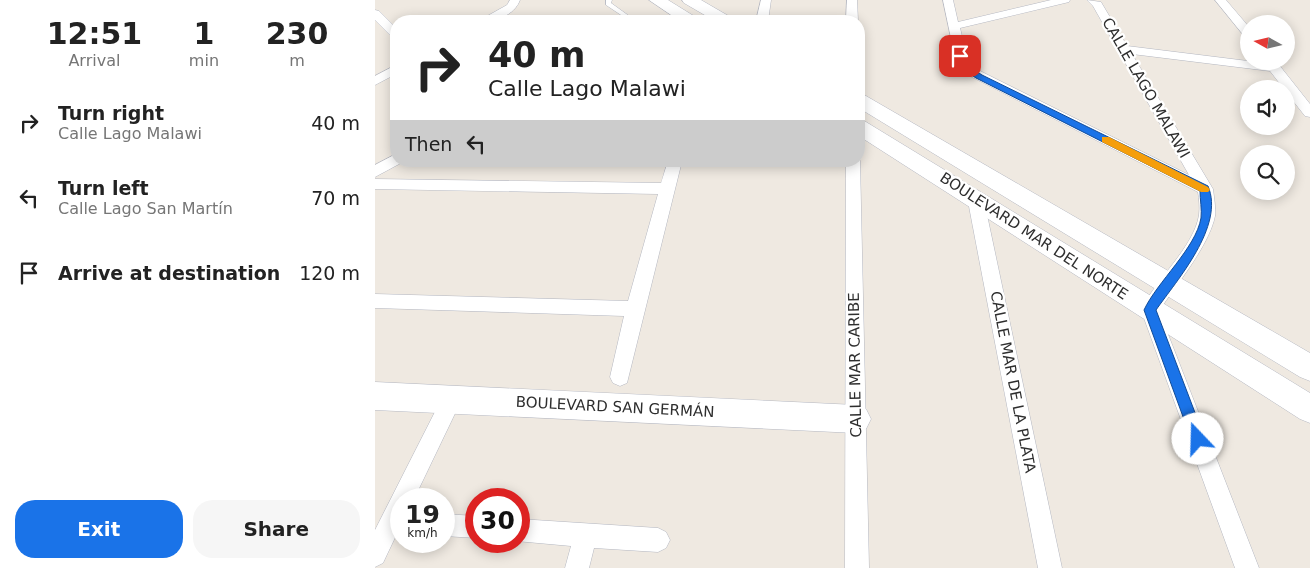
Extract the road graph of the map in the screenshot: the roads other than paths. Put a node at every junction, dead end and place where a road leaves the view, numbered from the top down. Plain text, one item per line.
1 (515, 0) edge
2 (609, 0) edge
3 (657, 0) edge
4 (690, 0) edge
5 (767, 0) edge
6 (852, 0) edge
7 (948, 0) edge
8 (1065, 0) edge
9 (1092, 0) edge
10 (1220, 0) edge
11 (375, 13) edge
12 (498, 15) edge
13 (624, 15) edge
14 (681, 15) edge
15 (716, 15) edge
16 (764, 15) edge
17 (852, 15) edge
18 (1240, 25) edge
19 (954, 26) junction
20 (390, 29) edge
21 (1123, 49) junction
22 (1240, 61) edge
23 (1277, 70) edge
24 (390, 72) edge
25 (375, 81) edge
26 (865, 104) edge
27 (1310, 113) edge
28 (865, 131) edge
29 (390, 162) edge
30 (674, 167) edge
31 (853, 167) edge
32 (375, 172) edge
33 (375, 184) edge
34 (668, 189) junction
35 (1205, 189) junction
36 (975, 196) junction
37 (1167, 282) junction
38 (375, 301) edge
39 (635, 309) junction
40 (1150, 310) junction
41 (1310, 368) edge
42 (621, 377) dead end
43 (375, 396) edge
44 (452, 399) junction
45 (1310, 409) edge
46 (856, 419) junction
47 (406, 488) edge
48 (390, 521) edge
49 (530, 532) edge
50 (585, 536) junction
51 (658, 540) dead end
52 (375, 556) edge
53 (577, 568) edge
54 (857, 568) edge
55 (1050, 568) edge
56 (1247, 568) edge

1 - 12 street
2 - 13 lane
3 - 14 street
4 - 15 street
5 - 16 street
6 - 17 street
7 - 19 street
8 - 19 street
9 - 21 street, CALLE LAGO MALAWI
10 - 18 street
11 - 20 street
19 - 35 street
21 - 22 street
21 - 35 street, CALLE LAGO MALAWI
23 - 27 street
24 - 25 street
26 - 37 street, BOULEVARD MAR DEL NORTE
28 - 36 street, BOULEVARD MAR DEL NORTE
29 - 32 street
30 - 34 street
31 - 46 street, CALLE MAR CARIBE
33 - 34 street
34 - 39 street
35 - 37 street, CALLE LAGO MALAWI
36 - 40 street, BOULEVARD MAR DEL NORTE
36 - 55 street, CALLE MAR DE LA PLATA
37 - 40 street, CALLE LAGO MALAWI
37 - 41 street, BOULEVARD MAR DEL NORTE
38 - 39 street
39 - 42 street
40 - 45 street, BOULEVARD MAR DEL NORTE
40 - 56 street
43 - 44 street, BOULEVARD SAN GERMÁN
44 - 46 street, BOULEVARD SAN GERMÁN
44 - 47 street
46 - 54 street, CALLE MAR CARIBE
48 - 52 street
49 - 50 street
50 - 51 street
50 - 53 street

